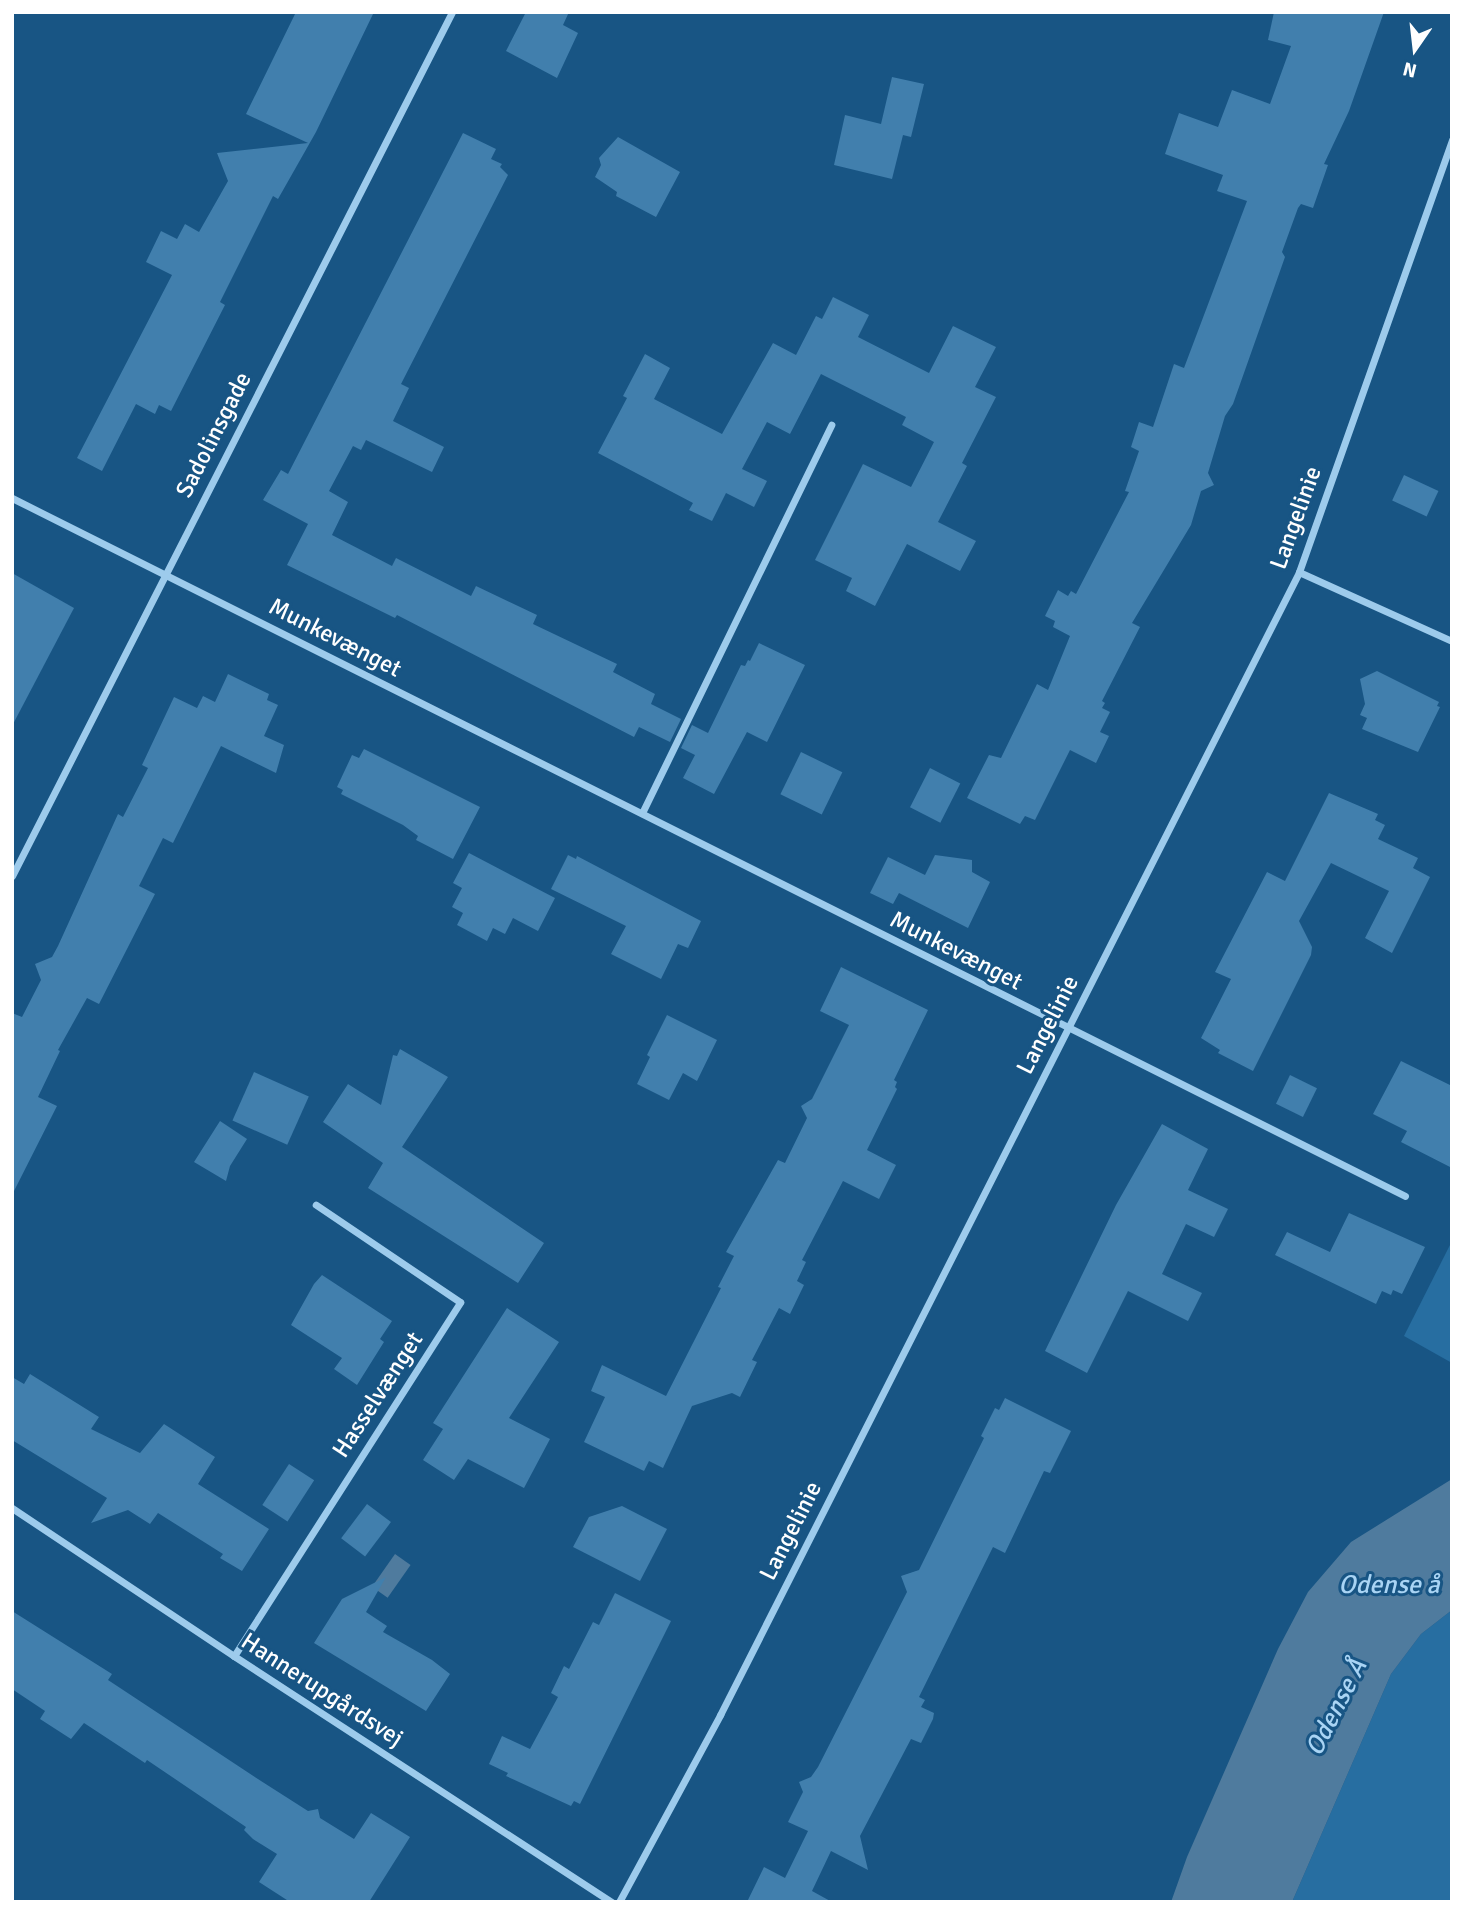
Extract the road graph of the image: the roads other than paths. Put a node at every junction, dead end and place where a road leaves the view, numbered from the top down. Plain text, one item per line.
1 (452, 12) edge
2 (1452, 139) edge
3 (831, 425) dead end
4 (12, 498) edge
5 (1299, 572) junction
6 (164, 574) junction
7 (1452, 641) edge
8 (642, 813) junction
9 (12, 876) edge
10 (1068, 1029) junction
11 (1405, 1196) dead end
12 (316, 1205) dead end
13 (12, 1508) edge
14 (233, 1656) junction
15 (612, 1902) edge
16 (618, 1902) edge

1 - 6 street, Sadolinsgade
2 - 5 street, Langelinie
3 - 8 street
4 - 6 street, Munkevænget
5 - 7 street
5 - 10 street, Langelinie
6 - 8 street, Munkevænget
6 - 9 street, Sadolinsgade
8 - 10 street, Munkevænget
10 - 11 street, Munkevænget
10 - 16 street, Langelinie
12 - 14 street, Hasselvænget
13 - 14 street, Hannerupgårdsvej
14 - 15 street, Hannerupgårdsvej

